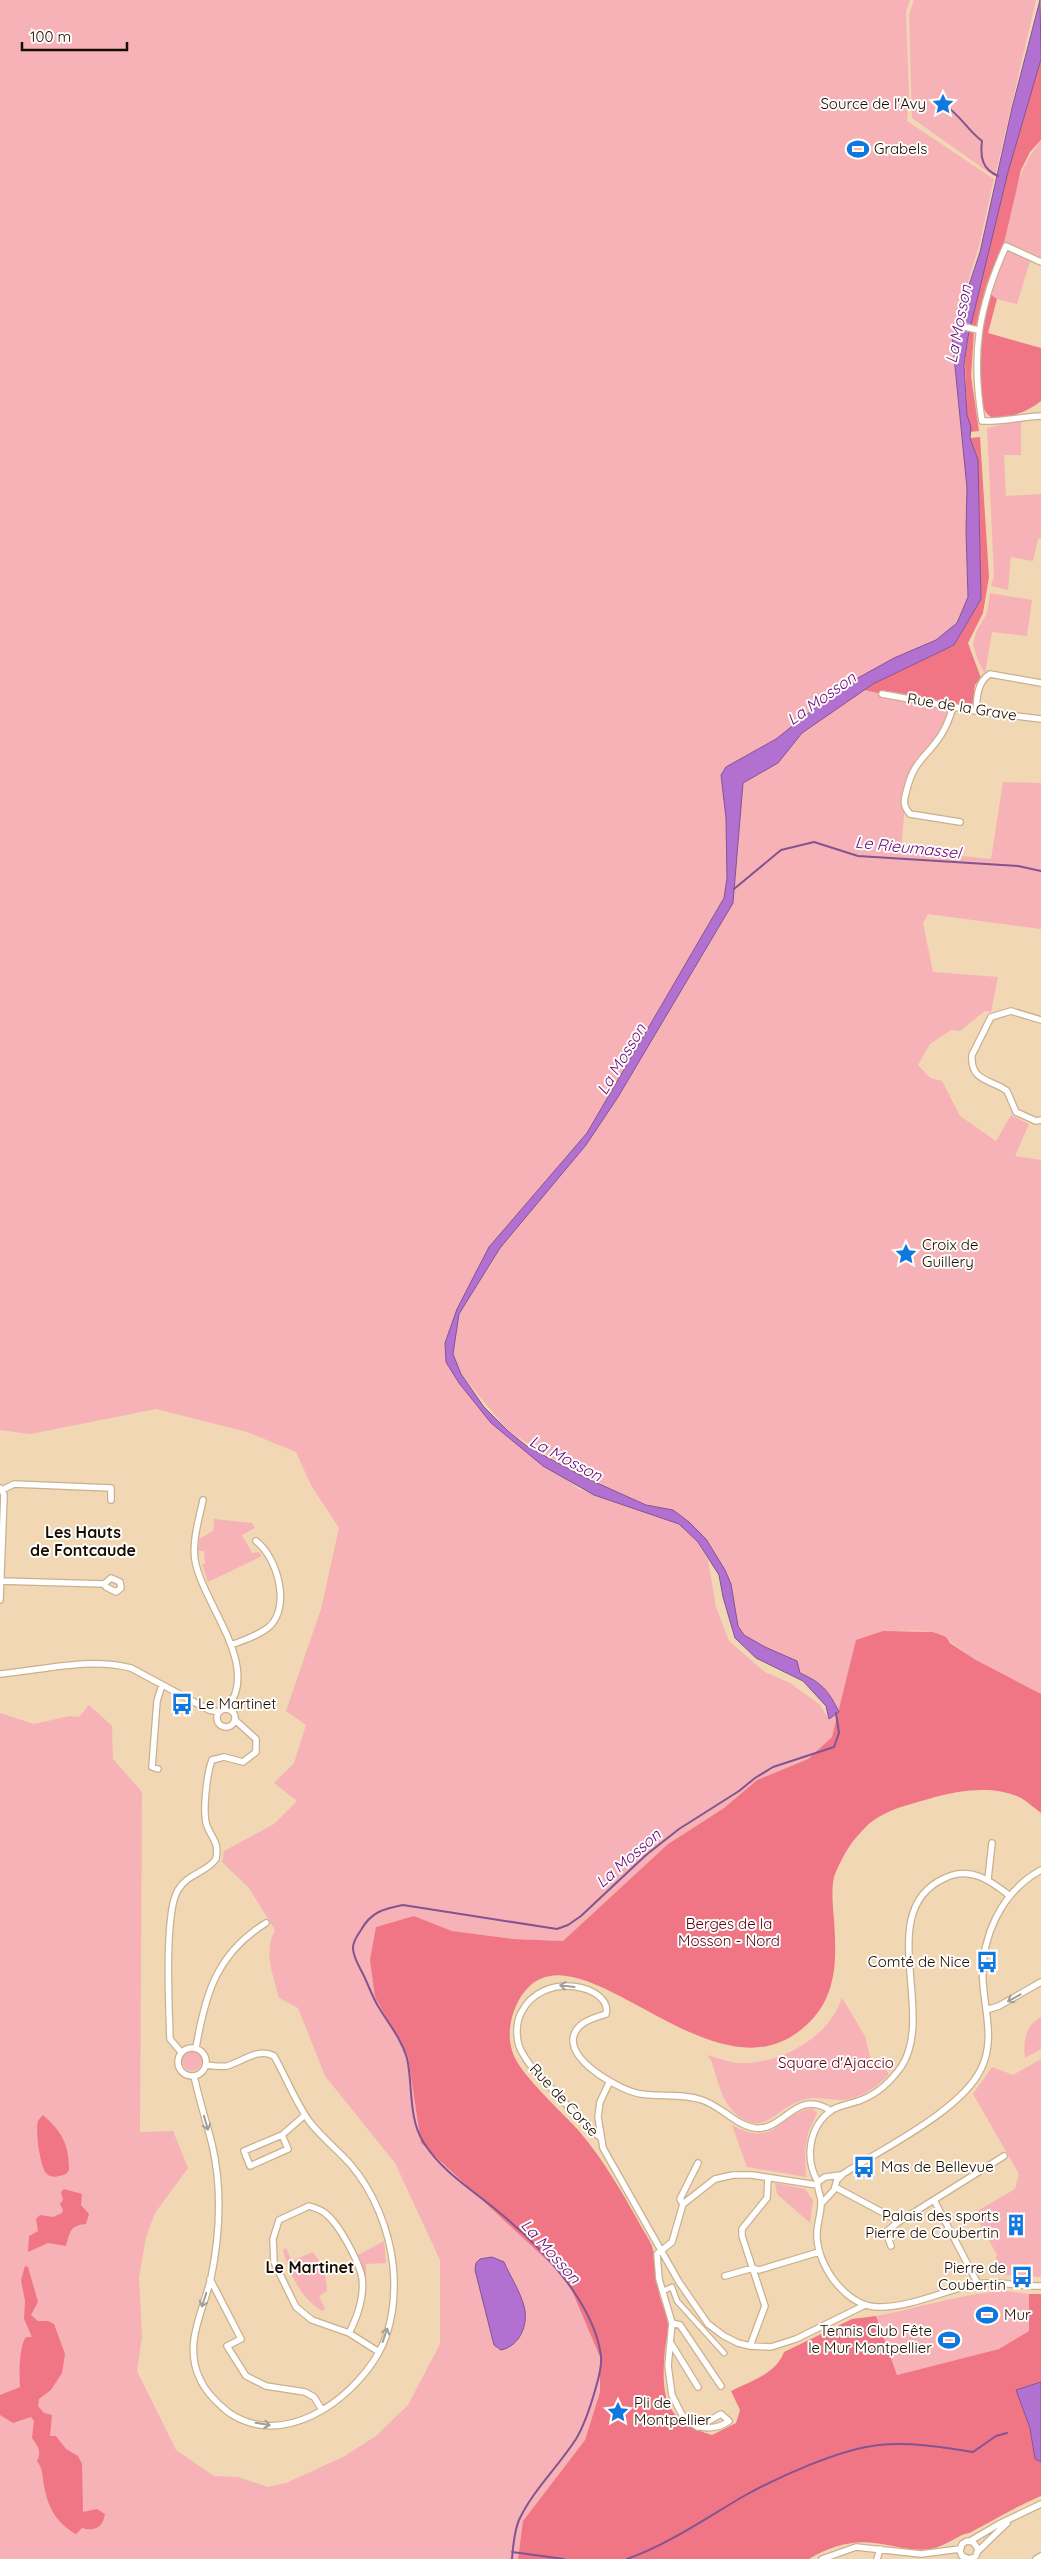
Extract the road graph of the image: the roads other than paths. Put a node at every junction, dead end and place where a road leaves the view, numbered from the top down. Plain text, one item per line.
1 (1041, 262) edge
2 (957, 324) dead end
3 (976, 329) junction
4 (1041, 416) edge
5 (1041, 683) edge
6 (882, 694) dead end
7 (953, 706) junction
8 (976, 711) junction
9 (1041, 719) edge
10 (960, 822) dead end
11 (1041, 1020) edge
12 (1041, 1120) edge
13 (1, 1489) edge
14 (111, 1500) dead end
15 (203, 1500) dead end
16 (256, 1540) dead end
17 (0, 1581) edge
18 (104, 1584) dead end
19 (0, 1600) edge
20 (231, 1645) junction
21 (0, 1674) edge
22 (162, 1685) junction
23 (229, 1710) junction
24 (218, 1715) junction
25 (234, 1722) junction
26 (158, 1769) dead end
27 (992, 1843) dead end
28 (1041, 1870) edge
29 (988, 1879) junction
30 (1010, 1896) junction
31 (266, 1923) dead end
32 (1041, 1982) edge
33 (986, 2010) junction
34 (196, 2048) junction
35 (181, 2052) junction
36 (206, 2065) junction
37 (194, 2076) junction
38 (610, 2081) junction
39 (831, 2111) junction
40 (305, 2115) junction
41 (282, 2134) junction
42 (600, 2137) junction
43 (1004, 2156) dead end
44 (698, 2163) dead end
45 (843, 2174) junction
46 (828, 2177) junction
47 (768, 2178) junction
48 (818, 2186) junction
49 (835, 2186) junction
50 (830, 2194) junction
51 (934, 2200) junction
52 (683, 2204) junction
53 (821, 2204) junction
54 (897, 2223) junction
55 (891, 2246) dead end
56 (662, 2250) junction
57 (818, 2252) junction
58 (753, 2268) junction
59 (725, 2276) dead end
60 (210, 2279) junction
61 (978, 2284) junction
62 (1041, 2286) edge
63 (663, 2291) junction
64 (865, 2305) junction
65 (672, 2323) junction
66 (349, 2332) junction
67 (672, 2345) junction
68 (750, 2346) junction
69 (379, 2352) junction
70 (724, 2353) dead end
71 (721, 2386) dead end
72 (698, 2387) dead end
73 (322, 2410) junction
74 (698, 2427) junction
75 (1041, 2504) edge
76 (1010, 2520) junction
77 (970, 2541) junction
78 (880, 2549) junction
79 (960, 2549) junction
80 (978, 2551) junction
81 (1041, 2556) edge
82 (822, 2559) edge
83 (877, 2559) edge
84 (968, 2559) edge
85 (1036, 2559) edge

1 - 3 street
2 - 3 street
3 - 4 street
5 - 8 street
6 - 7 street, Rue de la Grave
7 - 8 street, Rue de la Grave
7 - 10 street
8 - 9 street, Rue de la Grave
11 - 12 street
13 - 14 street
13 - 17 street
15 - 20 street
16 - 20 street
17 - 18 street
17 - 19 street
20 - 23 street
21 - 22 street
22 - 24 street
22 - 26 street
23 - 24 street
23 - 25 street
24 - 25 street
25 - 35 street
27 - 29 street
28 - 30 street
29 - 30 street
29 - 39 street
30 - 33 street
31 - 34 street
32 -> 33 street
33 - 45 street
34 - 35 street
34 - 36 street
35 - 37 street
36 - 37 street
36 - 40 street
37 -> 60 street
38 - 39 street
38 - 42 street
38 -> 42 street, Rue de Corse
39 - 48 street
40 - 41 street
69 -> 40 street
41 - 41 street
42 - 56 street, Rue de Corse
43 - 51 street
44 - 52 street
45 - 46 street
45 - 49 street
46 - 48 street
46 - 49 street
47 - 48 street
47 - 52 street
47 - 58 street
48 - 50 street
48 - 53 street
49 - 50 street
49 - 54 street
50 - 53 street
51 - 54 street
51 - 61 street
52 - 56 street
53 - 57 street
54 - 55 street
56 - 63 street
56 - 68 street, Rue de Corse
57 - 58 street
57 - 64 street
58 - 59 street
58 - 68 street
60 - 73 street
60 -> 73 street
61 - 62 street
61 - 64 street
63 - 65 street
63 - 70 street
64 - 68 street
65 - 67 street
65 - 71 street
66 - 66 street
66 - 69 street
67 - 72 street
67 - 74 street
69 - 73 street
74 - 74 street
75 - 76 street
76 - 77 street
76 - 80 street
77 - 79 street
77 - 80 street
78 - 79 street
78 - 82 street
78 - 83 street
79 - 84 street
80 - 84 street
81 - 85 street

